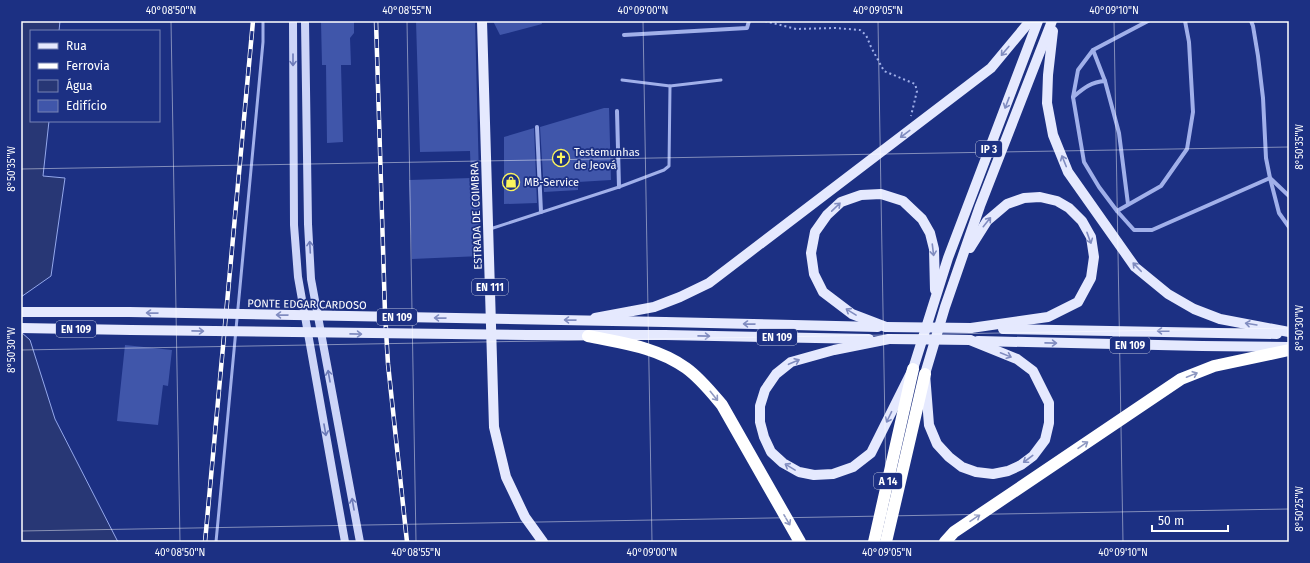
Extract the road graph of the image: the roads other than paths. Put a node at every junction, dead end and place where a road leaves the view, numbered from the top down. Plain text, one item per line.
1 (263, 21) edge
2 (293, 21) edge
3 (305, 21) edge
4 (482, 21) edge
5 (749, 21) edge
6 (1030, 21) edge
7 (1038, 21) edge
8 (1052, 21) edge
9 (1055, 21) edge
10 (1148, 21) edge
11 (1185, 21) edge
12 (1251, 21) edge
13 (624, 35) dead end
14 (1093, 50) junction
15 (622, 80) dead end
16 (720, 80) dead end
17 (1105, 81) junction
18 (670, 86) junction
19 (1074, 97) junction
20 (617, 111) dead end
21 (537, 127) dead end
22 (1270, 178) junction
23 (619, 187) junction
24 (1289, 196) edge
25 (1128, 204) junction
26 (1116, 211) junction
27 (541, 212) junction
28 (1289, 227) edge
29 (488, 229) junction
30 (958, 267) junction
31 (935, 298) junction
32 (21, 312) edge
33 (586, 320) junction
34 (886, 327) junction
35 (21, 328) edge
36 (971, 328) junction
37 (1289, 333) edge
38 (588, 336) junction
39 (889, 339) junction
40 (970, 340) junction
41 (1289, 349) edge
42 (913, 369) junction
43 (925, 374) junction
44 (216, 542) edge
45 (345, 542) edge
46 (360, 542) edge
47 (543, 542) edge
48 (800, 542) edge
49 (874, 542) edge
50 (886, 542) edge
51 (945, 542) edge

1 - 44 lane
2 -> 45 main road
46 -> 3 main road
4 - 29 main road, ESTRADA DE COIMBRA / EN 111
5 - 13 street
6 -> 33 main road, bridge
7 -> 31 main road, IP 3
8 - 30 main road, IP 3
37 -> 9 main road
10 - 14 street
11 - 25 street
12 - 22 street
14 - 17 street
14 - 19 street
15 - 18 lane
16 - 18 lane
17 - 19 street
17 - 25 street
18 - 23 lane
19 - 26 street
20 - 23 street
21 - 27 street
22 - 24 street
22 - 26 street
22 - 28 street
23 - 27 lane
25 - 26 street
27 - 29 lane
29 - 47 main road, ESTRADA DE COIMBRA / EN 111
30 -> 36 main road
30 - 43 main road, IP 3
34 -> 31 main road
31 - 42 main road, IP 3
33 -> 32 main road, PONTE EDGAR CARDOSO / EN 109, bridge
34 -> 33 main road, PONTE EDGAR CARDOSO / EN 109, bridge
34 - 36 main road, EN 109, bridge
35 -> 38 main road, EN 109, bridge
37 -> 36 main road, EN 109
38 -> 39 main road, EN 109
38 -> 48 highway
39 - 40 main road, EN 109, bridge
42 -> 39 main road
40 -> 41 main road, EN 109
40 -> 43 main road
51 -> 41 highway
42 - 49 highway, A 14
43 - 50 highway, A 14

